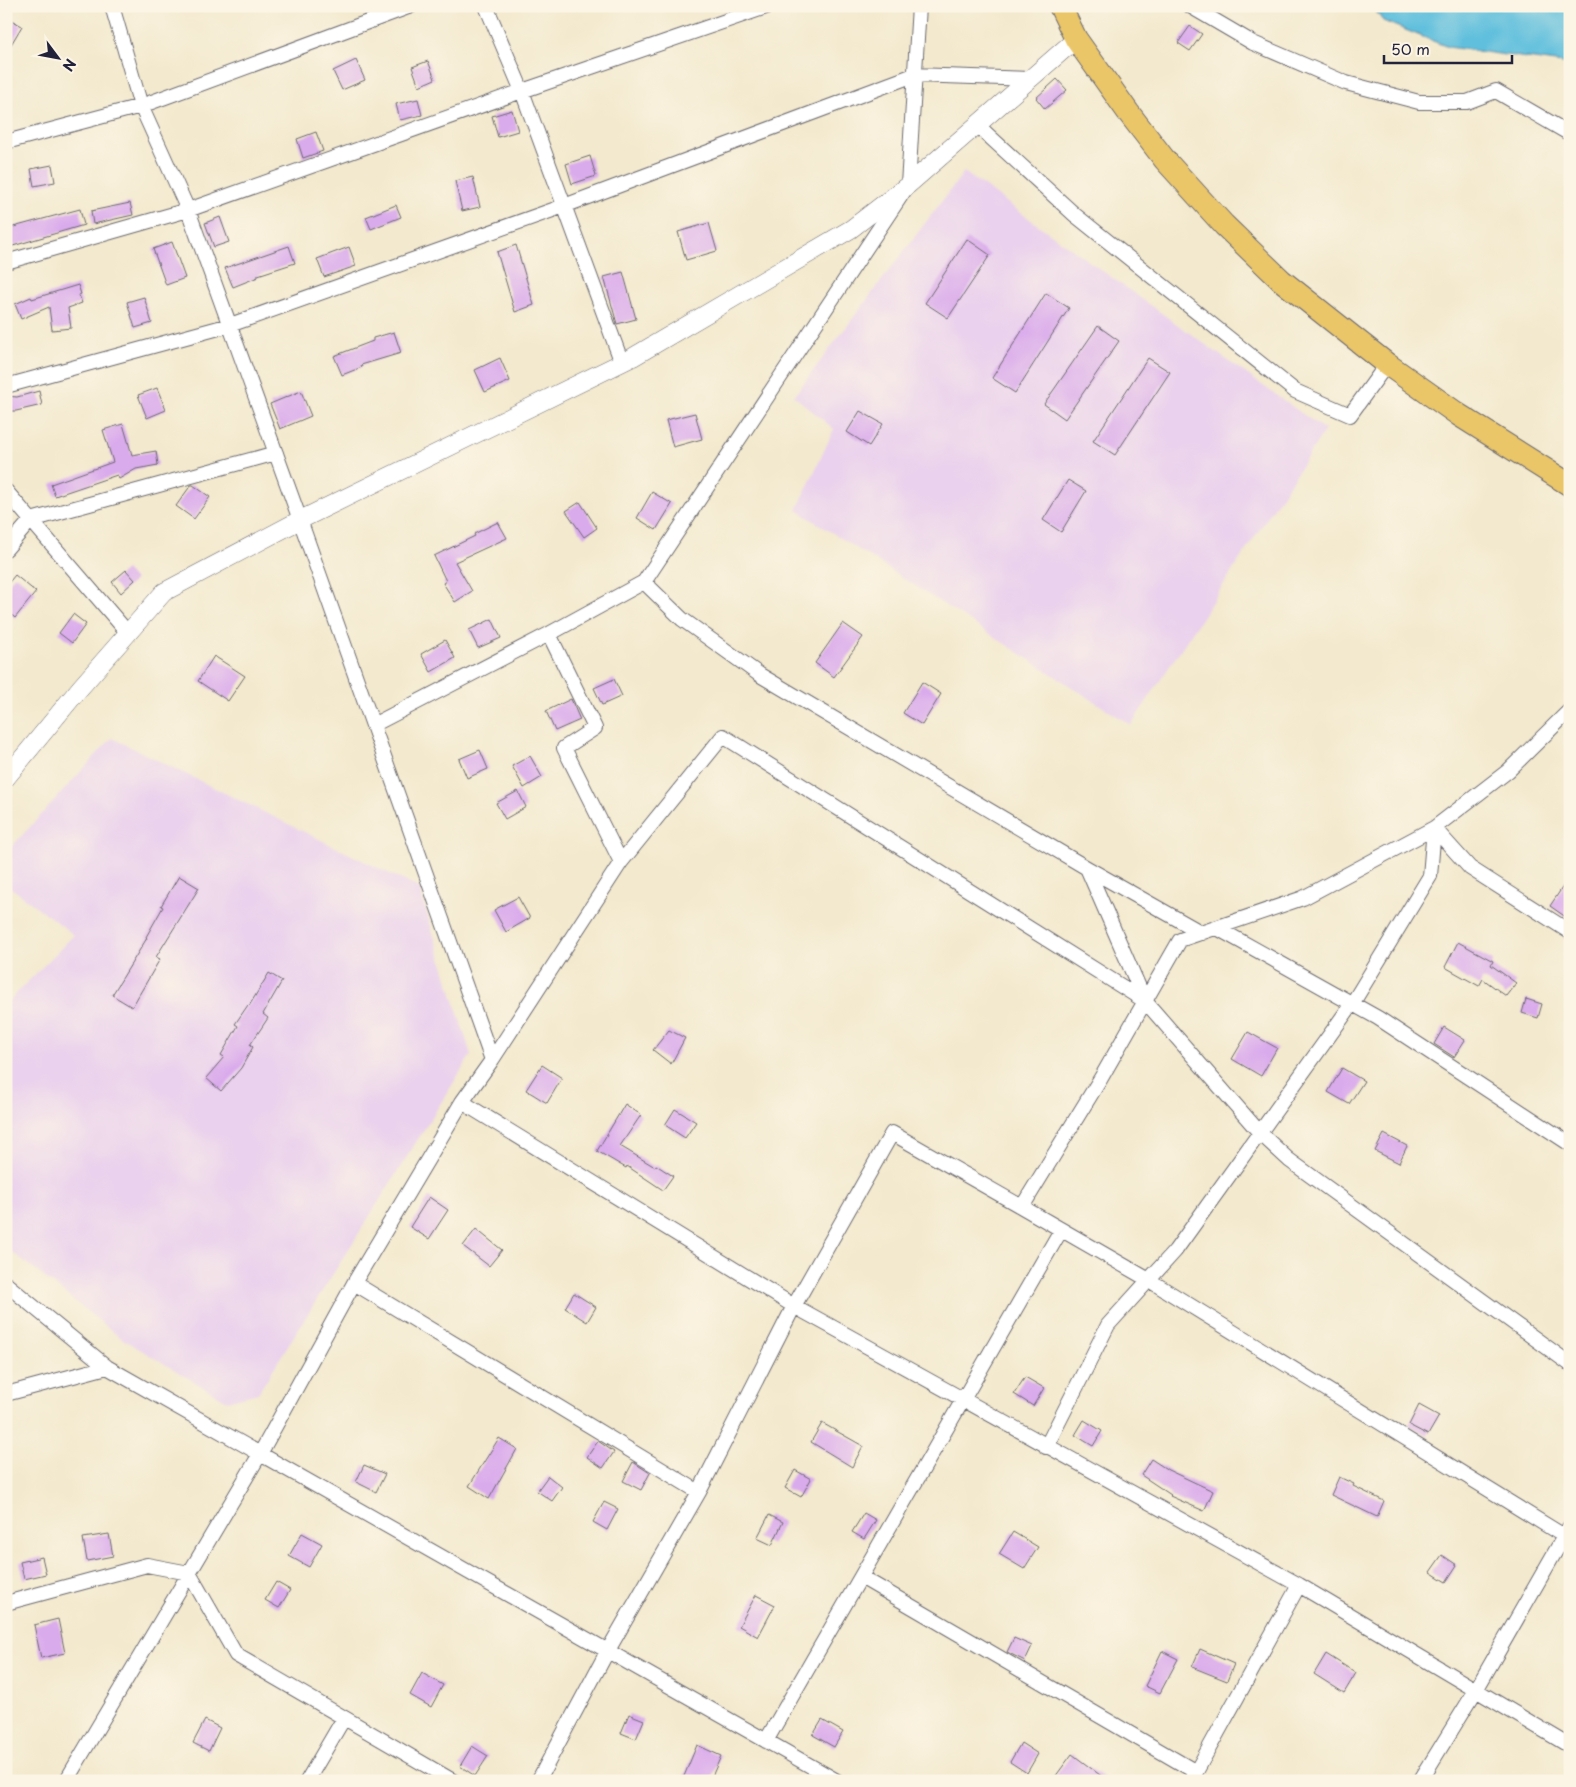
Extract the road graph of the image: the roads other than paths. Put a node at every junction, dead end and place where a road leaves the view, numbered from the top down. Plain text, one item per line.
1 (112, 6) edge
2 (411, 6) edge
3 (486, 6) edge
4 (769, 6) edge
5 (918, 6) edge
6 (1060, 6) edge
7 (1190, 6) edge
8 (1076, 39) junction
9 (914, 75) junction
10 (1030, 79) junction
11 (522, 92) junction
12 (141, 106) junction
13 (977, 125) junction
14 (1570, 134) edge
15 (6, 142) edge
16 (908, 185) junction
17 (564, 206) junction
18 (188, 210) junction
19 (6, 262) edge
20 (230, 326) junction
21 (622, 362) junction
22 (1388, 364) junction
23 (6, 386) edge
24 (276, 453) junction
25 (1570, 485) edge
26 (6, 491) edge
27 (31, 520) junction
28 (300, 520) junction
29 (6, 550) edge
30 (644, 582) junction
31 (128, 633) junction
32 (549, 634) junction
33 (1570, 710) edge
34 (373, 725) junction
35 (6, 778) edge
36 (1434, 828) junction
37 (621, 862) junction
38 (1088, 868) junction
39 (1217, 928) junction
40 (1570, 932) edge
41 (1202, 933) junction
42 (1145, 1001) junction
43 (1352, 1004) junction
44 (492, 1060) junction
45 (462, 1102) junction
46 (1260, 1133) junction
47 (1570, 1144) edge
48 (1022, 1207) junction
49 (1061, 1230) junction
50 (1149, 1280) junction
51 (354, 1283) junction
52 (6, 1284) edge
53 (794, 1306) junction
54 (1570, 1364) edge
55 (107, 1367) junction
56 (6, 1394) edge
57 (962, 1400) junction
58 (1046, 1447) junction
59 (260, 1454) junction
60 (699, 1492) junction
61 (1567, 1531) edge
62 (189, 1574) junction
63 (861, 1576) junction
64 (1299, 1586) junction
65 (6, 1603) edge
66 (607, 1652) junction
67 (1476, 1690) junction
68 (344, 1718) junction
69 (766, 1741) junction
70 (1570, 1746) edge
71 (1193, 1776) edge
72 (66, 1781) edge
73 (307, 1781) edge
74 (453, 1781) edge
75 (538, 1781) edge
76 (837, 1781) edge
77 (1420, 1781) edge

1 - 12 street
2 - 12 street
3 - 11 street
4 - 11 street
5 - 9 street
6 - 8 main road
7 - 14 street
8 - 10 street
8 - 22 main road
9 - 10 street
9 - 16 street
9 - 17 street
10 - 13 street
11 - 17 street
11 - 18 street
12 - 15 street
12 - 18 street
13 - 16 street
13 - 22 street
16 - 21 street
16 - 30 street
17 - 20 street
17 - 21 street
18 - 19 street
18 - 20 street
20 - 23 street
20 - 24 street
21 - 28 street
22 - 25 main road
24 - 27 street
24 - 28 street
26 - 27 street
27 - 29 street
27 - 31 street
28 - 31 street
28 - 34 street
30 - 32 street
30 - 38 street
31 - 35 street
32 - 34 street
32 - 37 street
33 - 36 street
34 - 44 street
36 - 39 street
36 - 40 street
36 - 43 street
37 - 42 street
37 - 44 street
38 - 41 street
38 - 42 street
39 - 41 street
39 - 43 street
41 - 42 street
42 - 46 street
42 - 48 street
43 - 46 street
43 - 47 street
44 - 45 street
45 - 51 street
45 - 53 street
46 - 50 street
46 - 54 street
48 - 49 street
48 - 53 street
49 - 50 street
49 - 57 street
50 - 58 street
50 - 61 street
51 - 59 street
51 - 60 street
52 - 55 street
53 - 57 street
53 - 60 street
55 - 56 street
55 - 59 street
57 - 58 street
57 - 63 street
58 - 64 street
59 - 62 street
59 - 66 street
60 - 66 street
61 - 67 street
62 - 65 street
62 - 68 street
62 - 72 street
63 - 69 street
63 - 71 street
64 - 67 street
64 - 71 street
66 - 69 street
66 - 75 street
67 - 70 street
67 - 77 street
68 - 73 street
68 - 74 street
69 - 76 street

